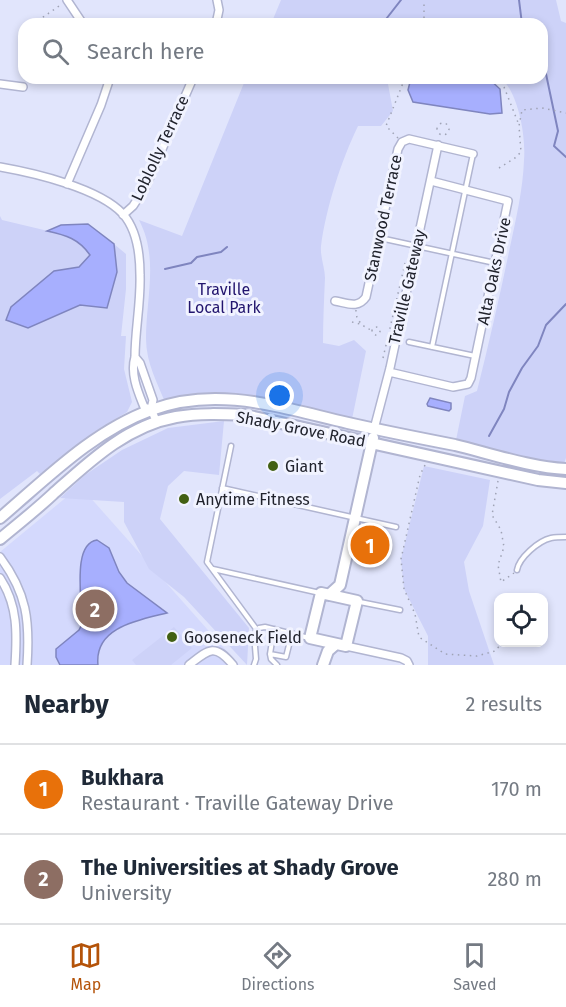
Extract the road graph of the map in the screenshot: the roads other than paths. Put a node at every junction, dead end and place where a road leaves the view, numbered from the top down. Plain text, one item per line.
1 (67, 0) edge
2 (217, 0) edge
3 (80, 18) edge
4 (217, 18) edge
5 (0, 84) edge
6 (108, 84) edge
7 (190, 84) edge
8 (23, 87) dead end
9 (438, 145) junction
10 (473, 154) joint
11 (0, 167) edge
12 (430, 180) junction
13 (67, 184) junction
14 (466, 188) junction
15 (123, 215) junction
16 (379, 237) junction
17 (416, 246) junction
18 (452, 254) junction
19 (496, 264) junction
20 (335, 301) dead end
21 (409, 342) dead end
22 (432, 347) junction
23 (476, 356) junction
24 (389, 372) junction
25 (151, 410) junction
26 (157, 423) junction
27 (374, 429) junction
28 (372, 443) junction
29 (231, 446) dead end
30 (566, 469) edge
31 (566, 483) edge
32 (222, 488) junction
33 (356, 517) junction
34 (0, 518) edge
35 (396, 527) dead end
36 (566, 537) edge
37 (0, 539) edge
38 (0, 557) edge
39 (212, 569) junction
40 (517, 570) road end
41 (0, 578) edge
42 (340, 585) junction
43 (325, 594) junction
44 (352, 600) junction
45 (400, 610) dead end
46 (274, 629) junction
47 (257, 630) junction
48 (292, 633) junction
49 (314, 639) junction
50 (341, 645) junction
51 (270, 654) junction
52 (256, 659) junction
53 (323, 663) edge
54 (15, 665) edge
55 (27, 665) edge
56 (189, 665) edge
57 (233, 665) edge
58 (254, 665) edge
59 (262, 665) edge
60 (277, 665) edge
61 (409, 665) edge

1 - 3 street
2 - 4 street
5 - 8 street
6 - 13 street
7 - 15 street, Loblolly Terrace
9 - 10 street
9 - 12 street, Traville Gateway
9 - 16 street, Stanwood Terrace
10 - 14 lane
11 - 13 street
12 - 14 street, Alta Oaks Drive
12 - 17 street, Traville Gateway
13 - 15 street
14 - 18 lane
14 - 19 street, Alta Oaks Drive
15 - 25 street
16 - 17 lane
16 - 20 street, Stanwood Terrace
17 - 18 lane
17 - 24 street, Traville Gateway
18 - 19 lane
18 - 22 lane
19 - 23 street, Alta Oaks Drive
21 - 22 lane
22 - 23 lane
23 - 24 street, Alta Oaks Drive
24 - 27 street, Traville Gateway
25 - 26 street
25 - 27 main road, Shady Grove Road
25 - 34 main road, Shady Grove Road
26 - 28 main road, Shady Grove Road
26 - 37 main road, Shady Grove Road
27 - 28 main road
27 - 30 main road, Shady Grove Road
28 - 31 main road, Shady Grove Road
28 - 33 main road
29 - 32 lane
32 - 33 lane
32 - 39 lane
33 - 35 lane
33 - 42 main road
36 - 40 lane
38 - 55 street
39 - 43 lane
39 - 47 lane
41 - 54 street
42 - 43 main road
42 - 44 main road
43 - 44 main road
43 - 49 main road
44 - 45 lane
44 - 50 main road
46 - 47 lane
46 - 48 lane
46 - 51 lane
47 - 52 lane
48 - 49 lane
48 - 51 lane
49 - 50 main road
49 - 53 main road
50 - 53 main road
50 - 61 street
51 - 60 lane
52 - 58 lane
52 - 59 lane
56 - 57 street

